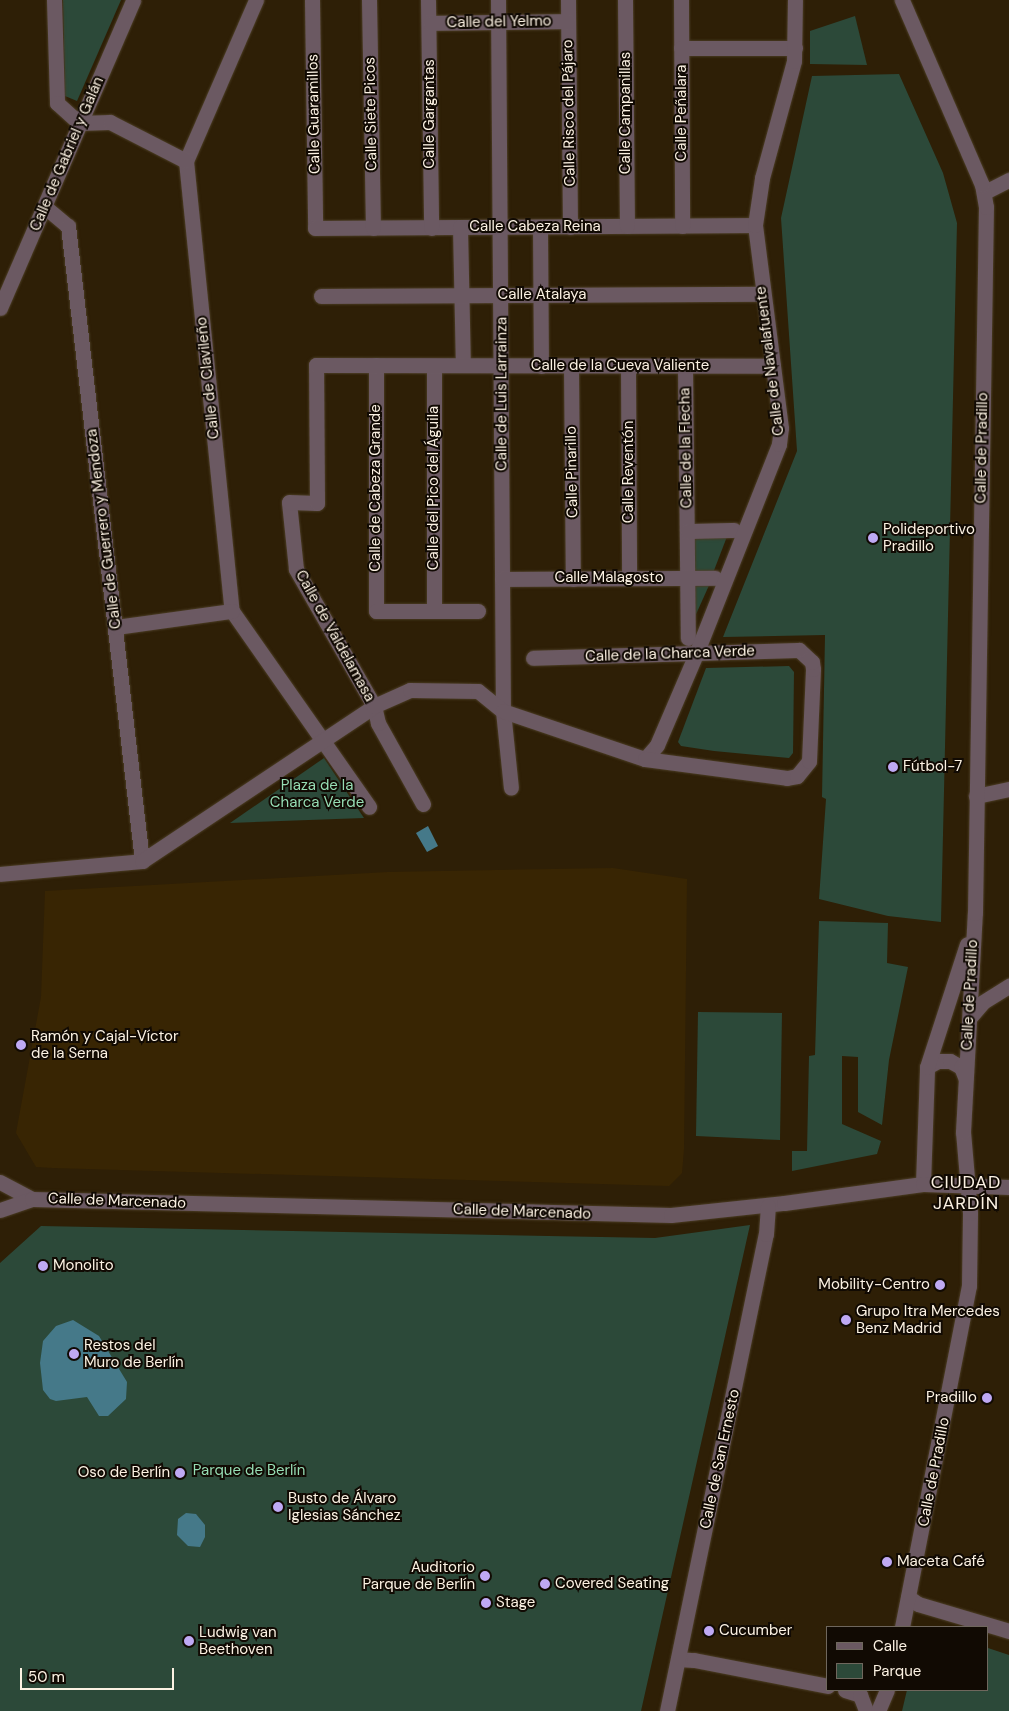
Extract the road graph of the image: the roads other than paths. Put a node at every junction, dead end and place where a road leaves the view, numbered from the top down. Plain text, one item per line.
1 (54, 0) edge
2 (133, 0) edge
3 (256, 0) edge
4 (312, 0) edge
5 (369, 0) edge
6 (428, 0) edge
7 (498, 0) edge
8 (568, 0) edge
9 (625, 0) edge
10 (681, 0) edge
11 (795, 0) edge
12 (902, 0) edge
13 (568, 21) junction
14 (498, 22) junction
15 (430, 23) junction
16 (682, 48) junction
17 (795, 48) junction
18 (79, 124) junction
19 (186, 161) junction
20 (1009, 180) edge
21 (985, 192) junction
22 (45, 207) junction
23 (755, 225) junction
24 (627, 226) junction
25 (682, 226) junction
26 (460, 227) junction
27 (500, 227) junction
28 (540, 227) junction
29 (570, 227) junction
30 (315, 228) joint
31 (373, 228) junction
32 (431, 228) junction
33 (762, 294) junction
34 (540, 295) junction
35 (322, 296) dead end
36 (461, 296) junction
37 (501, 296) junction
38 (0, 308) edge
39 (316, 365) joint
40 (376, 365) junction
41 (463, 365) junction
42 (434, 366) junction
43 (502, 366) junction
44 (541, 366) junction
45 (570, 366) junction
46 (628, 366) junction
47 (685, 366) junction
48 (773, 366) junction
49 (734, 530) dead end
50 (687, 531) junction
51 (629, 578) junction
52 (688, 578) junction
53 (715, 578) dead end
54 (502, 579) junction
55 (573, 579) junction
56 (232, 611) junction
57 (434, 611) junction
58 (478, 611) dead end
59 (116, 627) junction
60 (688, 638) dead end
61 (696, 654) junction
62 (533, 658) dead end
63 (374, 706) junction
64 (503, 711) junction
65 (323, 741) junction
66 (645, 759) junction
67 (511, 788) dead end
68 (1009, 789) edge
69 (976, 796) junction
70 (422, 804) dead end
71 (369, 807) dead end
72 (142, 861) junction
73 (0, 874) edge
74 (975, 913) junction
75 (1009, 986) edge
76 (970, 1016) junction
77 (927, 1068) junction
78 (965, 1077) junction
79 (0, 1182) edge
80 (923, 1184) junction
81 (966, 1184) junction
82 (1009, 1187) edge
83 (32, 1199) junction
84 (768, 1206) junction
85 (0, 1210) edge
86 (908, 1597) junction
87 (902, 1626) edge
88 (1009, 1631) edge
89 (678, 1659) junction
90 (826, 1686) edge
91 (848, 1691) edge
92 (887, 1691) edge
93 (667, 1711) edge
94 (866, 1711) edge
95 (878, 1711) edge

1 - 18 street
2 - 18 street, Calle de Gabriel y Galán
3 - 19 street, Calle de Clavileño
4 - 30 street, Calle Guaramillos
5 - 31 street, Calle Siete Picos
6 - 15 street, Calle Gargantas
7 - 14 street, Calle de Luis Larrainza
8 - 13 street, Calle Risco del Pájaro
9 - 24 street, Calle Campanillas
10 - 16 street, Calle Peñalara
11 - 17 street, Calle de Navalafuente
12 - 21 street, Calle de Pradillo
13 - 14 street, Calle del Yelmo
13 - 29 street, Calle Risco del Pájaro
14 - 15 street, Calle del Yelmo
14 - 27 street, Calle de Luis Larrainza
15 - 32 street, Calle Gargantas
16 - 17 street
16 - 25 street, Calle Peñalara
17 - 23 street, Calle de Navalafuente
18 - 19 street
18 - 22 street, Calle de Gabriel y Galán
19 - 56 street, Calle de Clavileño
20 - 21 street
21 - 69 street, Calle de Pradillo
22 - 38 street, Calle de Gabriel y Galán
22 - 59 street, Calle de Guerrero y Mendoza
23 - 25 street, Calle Cabeza Reina
23 - 33 street, Calle de Navalafuente
24 - 25 street, Calle Cabeza Reina
24 - 29 street, Calle Cabeza Reina
26 - 27 street, Calle Cabeza Reina
26 - 32 street, Calle Cabeza Reina
26 - 36 street
27 - 28 street, Calle Cabeza Reina
27 - 37 street, Calle de Luis Larrainza
28 - 29 street, Calle Cabeza Reina
28 - 34 street
30 - 31 street, Calle Cabeza Reina
31 - 32 street, Calle Cabeza Reina
33 - 34 street, Calle Atalaya
33 - 48 street, Calle de Navalafuente
34 - 37 street, Calle Atalaya
34 - 44 street
35 - 36 street, Calle Atalaya
36 - 37 street, Calle Atalaya
36 - 41 street
37 - 43 street, Calle de Luis Larrainza
39 - 40 street, Calle de la Cueva Valiente
39 - 63 street, Calle de Valdelamasa
40 - 42 street, Calle de la Cueva Valiente
40 - 57 street, Calle de Cabeza Grande
41 - 42 street, Calle de la Cueva Valiente
41 - 43 street, Calle de la Cueva Valiente
42 - 57 street, Calle del Pico del Águila
43 - 44 street, Calle de la Cueva Valiente
43 - 54 street, Calle de Luis Larrainza
44 - 45 street, Calle de la Cueva Valiente
45 - 46 street, Calle de la Cueva Valiente
45 - 55 street, Calle Pinarillo
46 - 47 street, Calle de la Cueva Valiente
46 - 51 street, Calle Reventón
47 - 48 street, Calle de la Cueva Valiente
47 - 50 street, Calle de la Flecha
48 - 61 street, Calle de Navalafuente
49 - 50 street, Calle de la Flecha
50 - 52 street, Calle de la Flecha
51 - 52 street, Calle Malagosto
51 - 55 street, Calle Malagosto
52 - 53 street, Calle Malagosto
52 - 60 street, Calle de la Flecha
54 - 55 street, Calle Malagosto
54 - 64 street, Calle de Luis Larrainza
56 - 59 street
56 - 65 street, Calle de Clavileño
57 - 58 street
59 - 72 street, Calle de Guerrero y Mendoza
61 - 62 street, Calle de la Charca Verde
61 - 66 street, Calle de Navalafuente
61 - 66 street, Calle de la Charca Verde
63 - 64 street
63 - 65 street
63 - 70 street, Calle de Valdelamasa
64 - 66 street
64 - 67 street, Calle de Luis Larrainza
65 - 71 street
65 - 72 street
68 - 69 street
69 - 74 street, Calle de Pradillo
72 - 73 street
74 - 76 street, Calle de Pradillo
74 - 77 street, Calle de Pradillo
75 - 76 street
76 - 78 street, Calle de Pradillo
77 - 78 street, Calle de Pradillo
77 - 80 street, Calle de Pradillo
78 - 81 street, Calle de Pradillo
79 - 83 street, Calle de Marcenado
80 - 81 street, Calle de Marcenado
80 - 84 street, Calle de Marcenado
81 - 82 street, Calle de Marcenado
81 - 86 street, Calle de Pradillo
83 - 84 street, Calle de Marcenado
83 - 85 street, Calle de Marcenado
84 - 89 street, Calle de San Ernesto
86 - 87 street, Calle de Pradillo
86 - 88 street
89 - 90 street
89 - 93 street, Calle de San Ernesto
91 - 94 street
92 - 95 street

